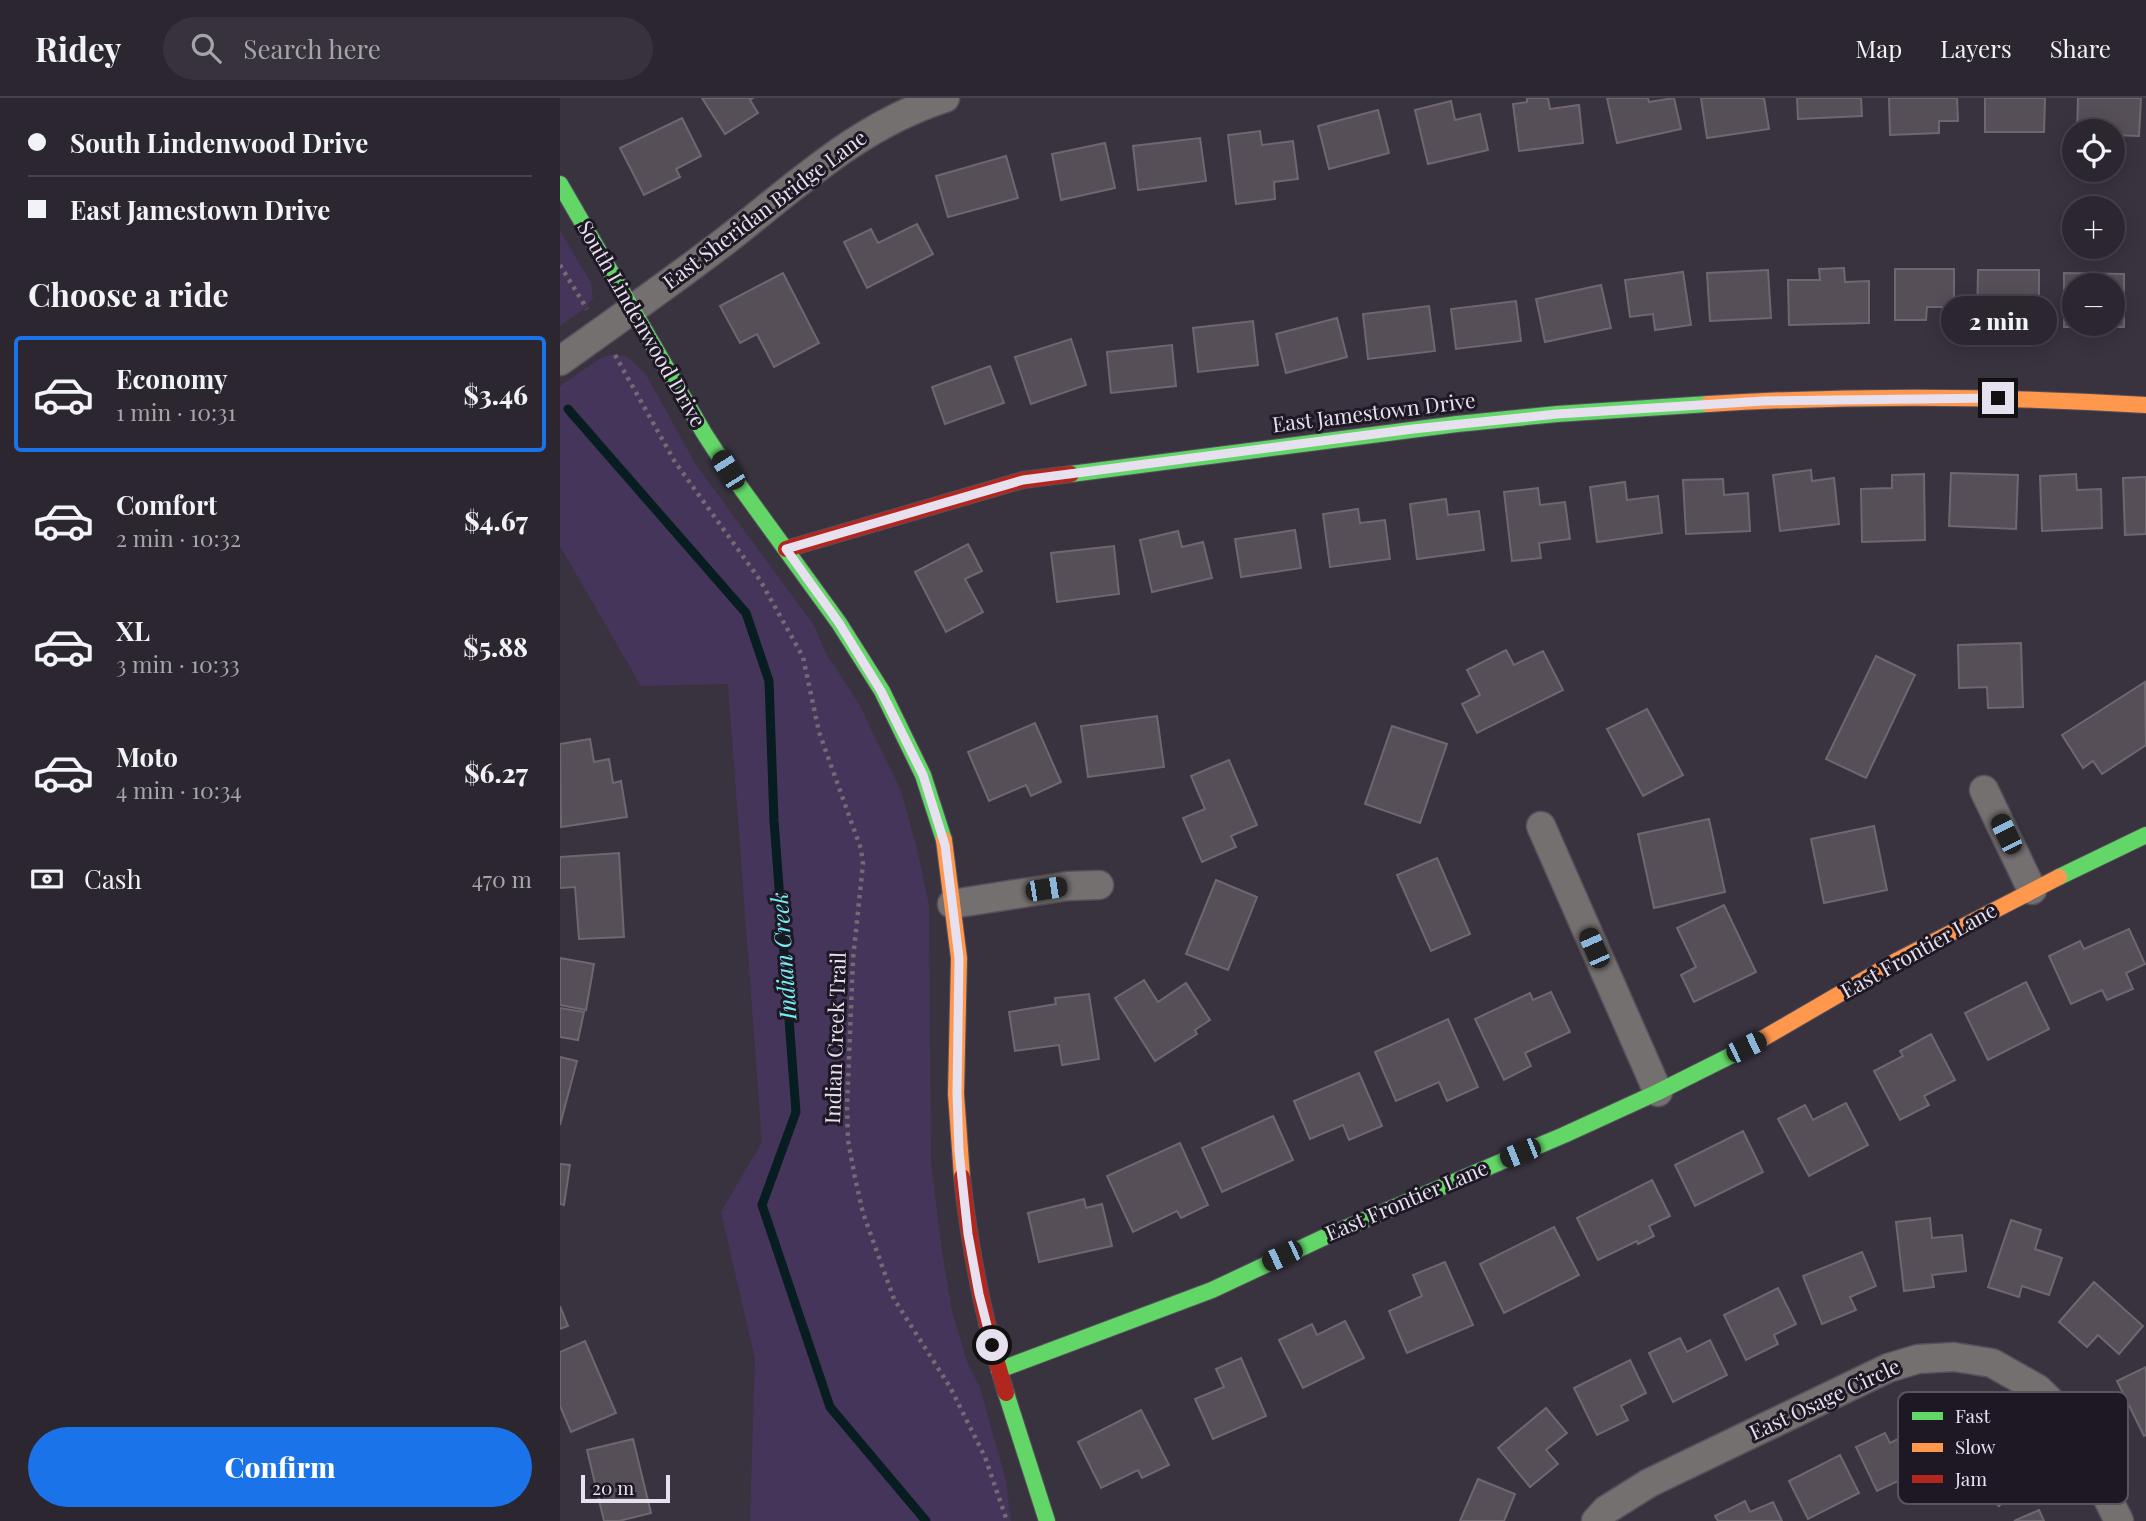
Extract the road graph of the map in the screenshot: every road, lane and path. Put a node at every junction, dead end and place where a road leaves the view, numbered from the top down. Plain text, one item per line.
1 (945, 98) edge
2 (560, 184) edge
3 (633, 309) junction
4 (560, 360) edge
5 (2146, 405) edge
6 (786, 549) junction
7 (803, 657) dead end
8 (1984, 790) dead end
9 (1541, 826) dead end
10 (2146, 835) edge
11 (1099, 884) dead end
12 (2032, 890) junction
13 (953, 904) junction
14 (1658, 1092) junction
15 (999, 1370) junction
16 (2042, 1392) edge
17 (2110, 1504) edge
18 (1007, 1521) edge
19 (1047, 1521) edge
20 (1597, 1521) edge
21 (2119, 1521) edge

1 - 3 street, East Sheridan Bridge Lane
2 - 3 street, South Lindenwood Drive
3 - 4 street, East Sheridan Bridge Lane
3 - 6 street, South Lindenwood Drive
5 - 6 street, East Jamestown Drive
6 - 13 street, South Lindenwood Drive
7 - 18 path, Indian Creek Trail
8 - 12 street
9 - 14 street
10 - 12 street, East Frontier Lane
11 - 13 street
12 - 14 street, East Frontier Lane
13 - 15 street, South Lindenwood Drive
14 - 15 street, East Frontier Lane
15 - 19 street, South Lindenwood Drive
16 - 20 street, East Osage Circle
17 - 21 street, East Osage Circle

